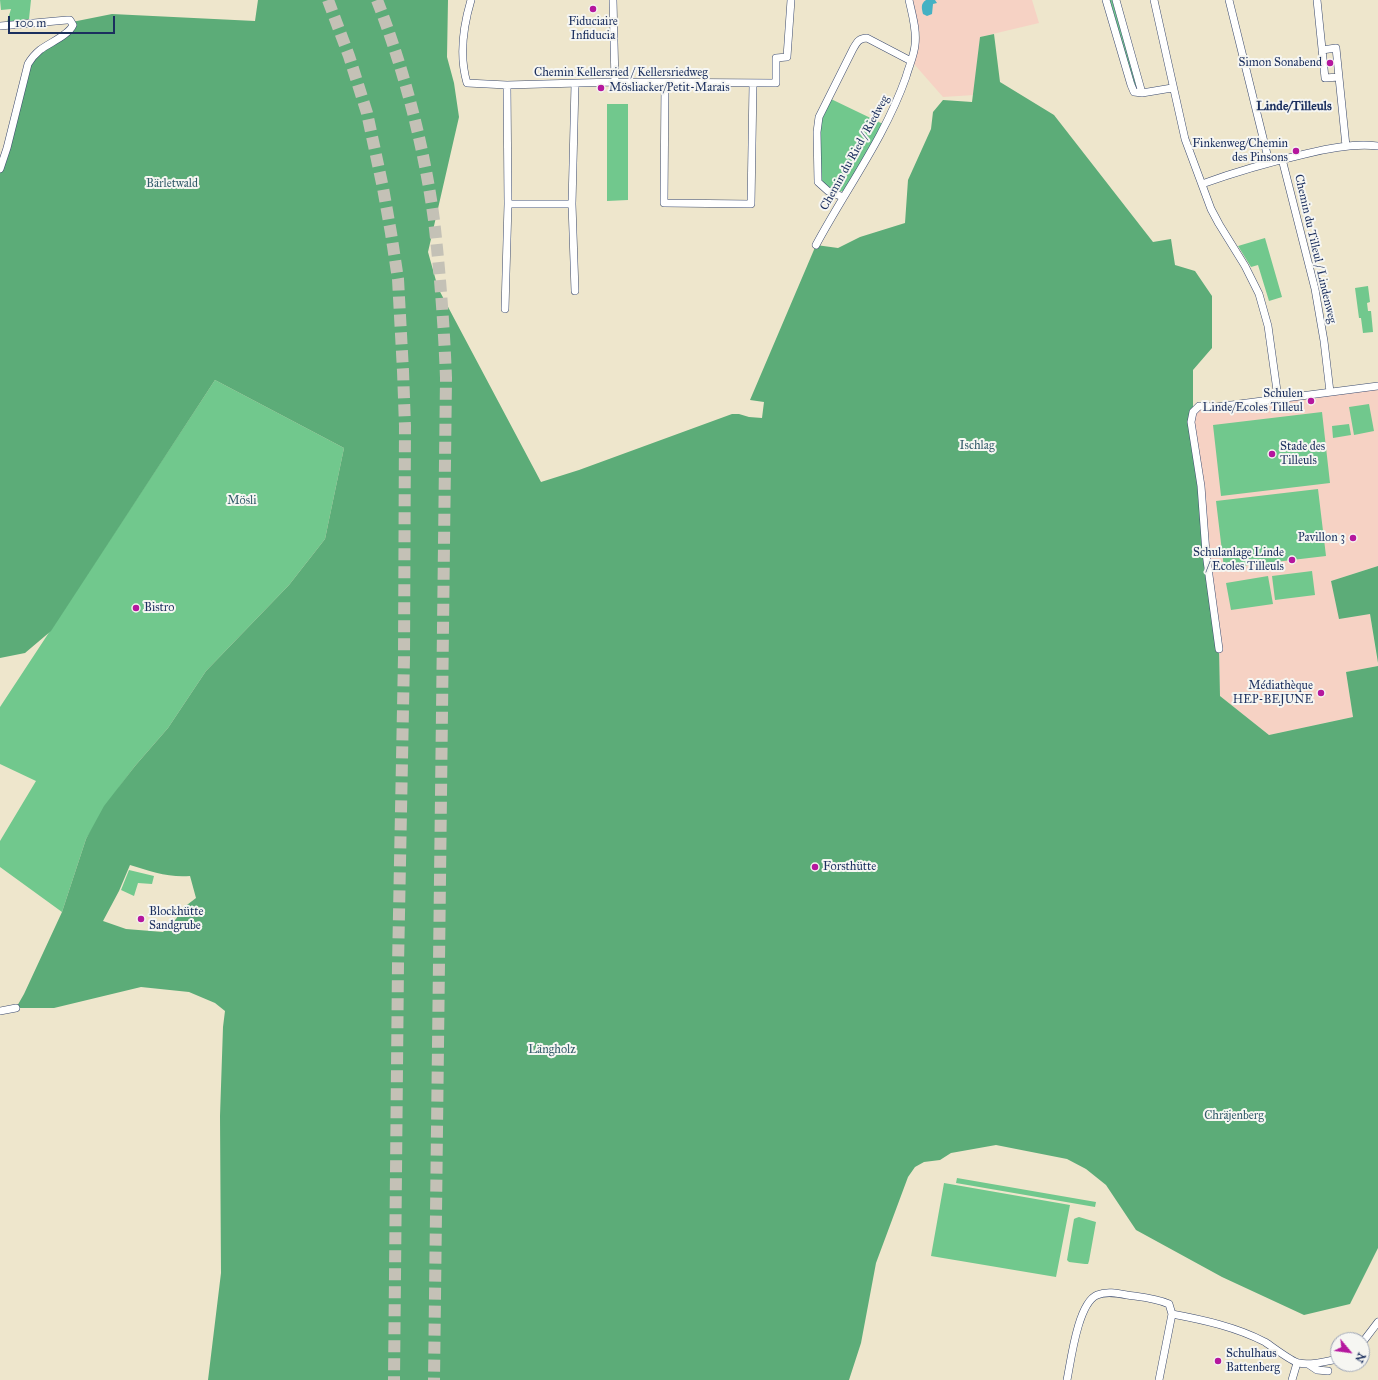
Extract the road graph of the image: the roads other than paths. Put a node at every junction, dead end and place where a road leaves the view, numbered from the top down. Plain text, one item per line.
1 (471, 0) edge
2 (613, 0) edge
3 (792, 0) edge
4 (909, 0) edge
5 (1106, 0) edge
6 (1116, 0) edge
7 (1154, 0) edge
8 (1229, 0) edge
9 (1317, 0) edge
10 (0, 26) edge
11 (1322, 50) junction
12 (911, 61) junction
13 (1339, 77) junction
14 (615, 82) junction
15 (665, 83) junction
16 (574, 84) junction
17 (753, 84) junction
18 (507, 85) junction
19 (1172, 88) junction
20 (1142, 93) junction
21 (1346, 146) junction
22 (1378, 146) edge
23 (1282, 159) junction
24 (1269, 162) junction
25 (0, 169) edge
26 (1202, 184) junction
27 (843, 197) junction
28 (508, 204) junction
29 (572, 204) junction
30 (816, 245) dead end
31 (575, 292) dead end
32 (505, 309) dead end
33 (1378, 386) edge
34 (1330, 392) junction
35 (1278, 398) junction
36 (1220, 648) dead end
37 (16, 1008) dead end
38 (0, 1011) edge
39 (1172, 1314) junction
40 (1378, 1322) edge
41 (1370, 1332) edge
42 (1330, 1360) edge
43 (1297, 1363) junction
44 (1308, 1364) junction
45 (1328, 1371) dead end
46 (1067, 1380) edge
47 (1159, 1380) edge
48 (1292, 1380) edge

1 - 18 street, Chemin Kellersried / Kellersriedweg
2 - 14 street
3 - 17 street, Chemin Kellersried / Kellersriedweg
4 - 12 street, Chemin du Ried / Riedweg
5 - 20 street
6 - 20 street
7 - 19 street
8 - 24 street
9 - 11 street
10 - 25 street
11 - 13 street
11 - 13 street
12 - 27 street, Chemin du Ried / Riedweg
12 - 27 street
13 - 21 street
14 - 15 street, Chemin Kellersried / Kellersriedweg
14 - 16 street, Chemin Kellersried / Kellersriedweg
15 - 17 street, Chemin Kellersried / Kellersriedweg
15 - 17 street
16 - 18 street, Chemin Kellersried / Kellersriedweg
16 - 29 street
18 - 28 street
19 - 20 street
19 - 26 street
21 - 22 street
21 - 23 street
23 - 24 street
23 - 34 street, Chemin du Tilleul / Lindenweg
24 - 26 street
26 - 35 street
27 - 30 street, Chemin du Ried / Riedweg
28 - 29 street
28 - 32 street
29 - 31 street
33 - 34 street
34 - 35 street
35 - 36 street
37 - 38 street
39 - 43 street
39 - 46 street
39 - 47 street
40 - 41 street
42 - 44 street
43 - 44 street
43 - 48 street
44 - 45 street

